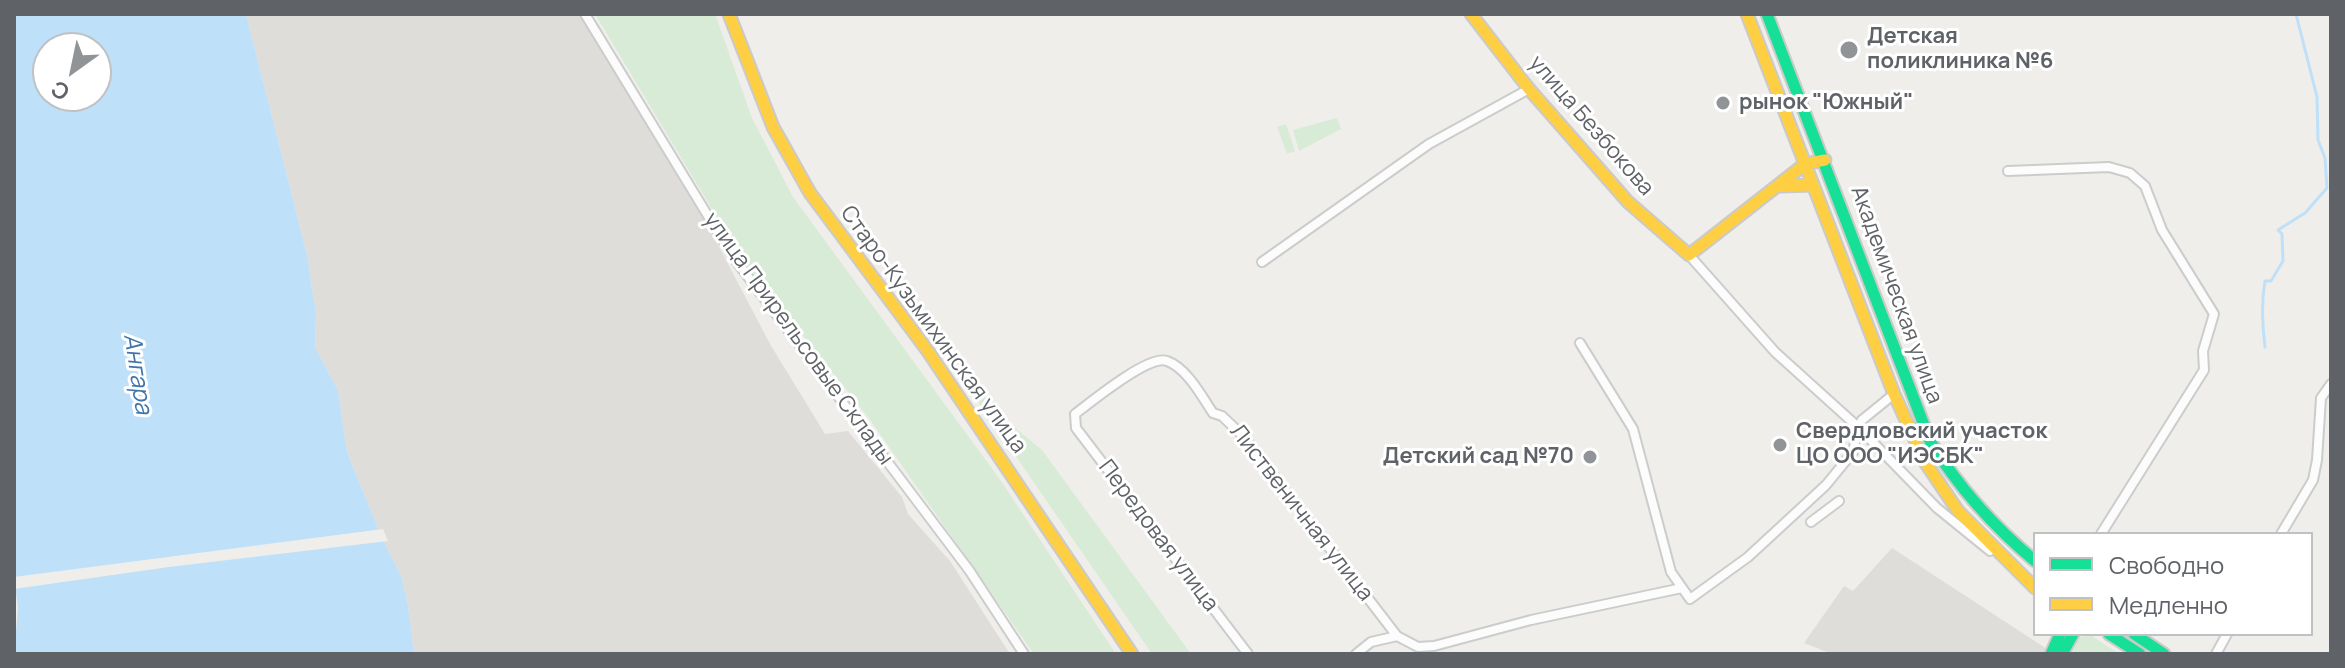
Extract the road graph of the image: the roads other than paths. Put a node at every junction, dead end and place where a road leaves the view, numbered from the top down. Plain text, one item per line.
1 (585, 14) edge
2 (729, 14) edge
3 (1471, 14) edge
4 (1747, 14) edge
5 (1767, 14) edge
6 (1529, 89) junction
7 (1811, 125) junction
8 (1791, 129) junction
9 (1825, 160) junction
10 (1805, 164) junction
11 (2008, 171) dead end
12 (1813, 185) junction
13 (1781, 186) junction
14 (1689, 255) junction
15 (1262, 262) dead end
16 (1580, 343) dead end
17 (1168, 361) joint
18 (2331, 384) edge
19 (1894, 394) junction
20 (1858, 427) junction
21 (1839, 501) dead end
22 (1811, 522) dead end
23 (2102, 532) edge
24 (2282, 532) edge
25 (2033, 559) edge
26 (2012, 565) junction
27 (2033, 583) edge
28 (1682, 588) junction
29 (1397, 636) junction
30 (2112, 636) edge
31 (2136, 636) edge
32 (2226, 636) edge
33 (2137, 652) edge
34 (1024, 654) edge
35 (1132, 654) edge
36 (1248, 654) edge
37 (1356, 654) edge
38 (2164, 654) edge
39 (2216, 654) edge

1 - 34 street, улица Прирельсовые Склады
2 - 35 main road, Старо-Кузьмихинская улица
3 - 6 main road, улица Безбокова
4 - 8 main road
5 - 7 main road, Академическая улица
6 - 14 main road, улица Безбокова
6 - 15 street
7 - 8 main road
7 - 9 main road, Академическая улица
8 - 10 main road
9 - 10 main road
9 - 25 main road, Академическая улица
10 - 12 main road
10 - 13 main road
11 - 23 street
12 - 13 main road
12 - 19 main road
13 - 14 main road
14 - 20 street, улица Безбокова
16 - 28 street
17 - 29 street, Лиственичная улица
17 - 36 street, Передовая улица
18 - 24 street
19 - 20 street
19 - 26 main road
20 - 26 street, улица Безбокова
20 - 28 street
21 - 22 street
26 - 27 main road
28 - 29 street
29 - 37 street
30 - 33 main road
31 - 38 main road
32 - 39 street

